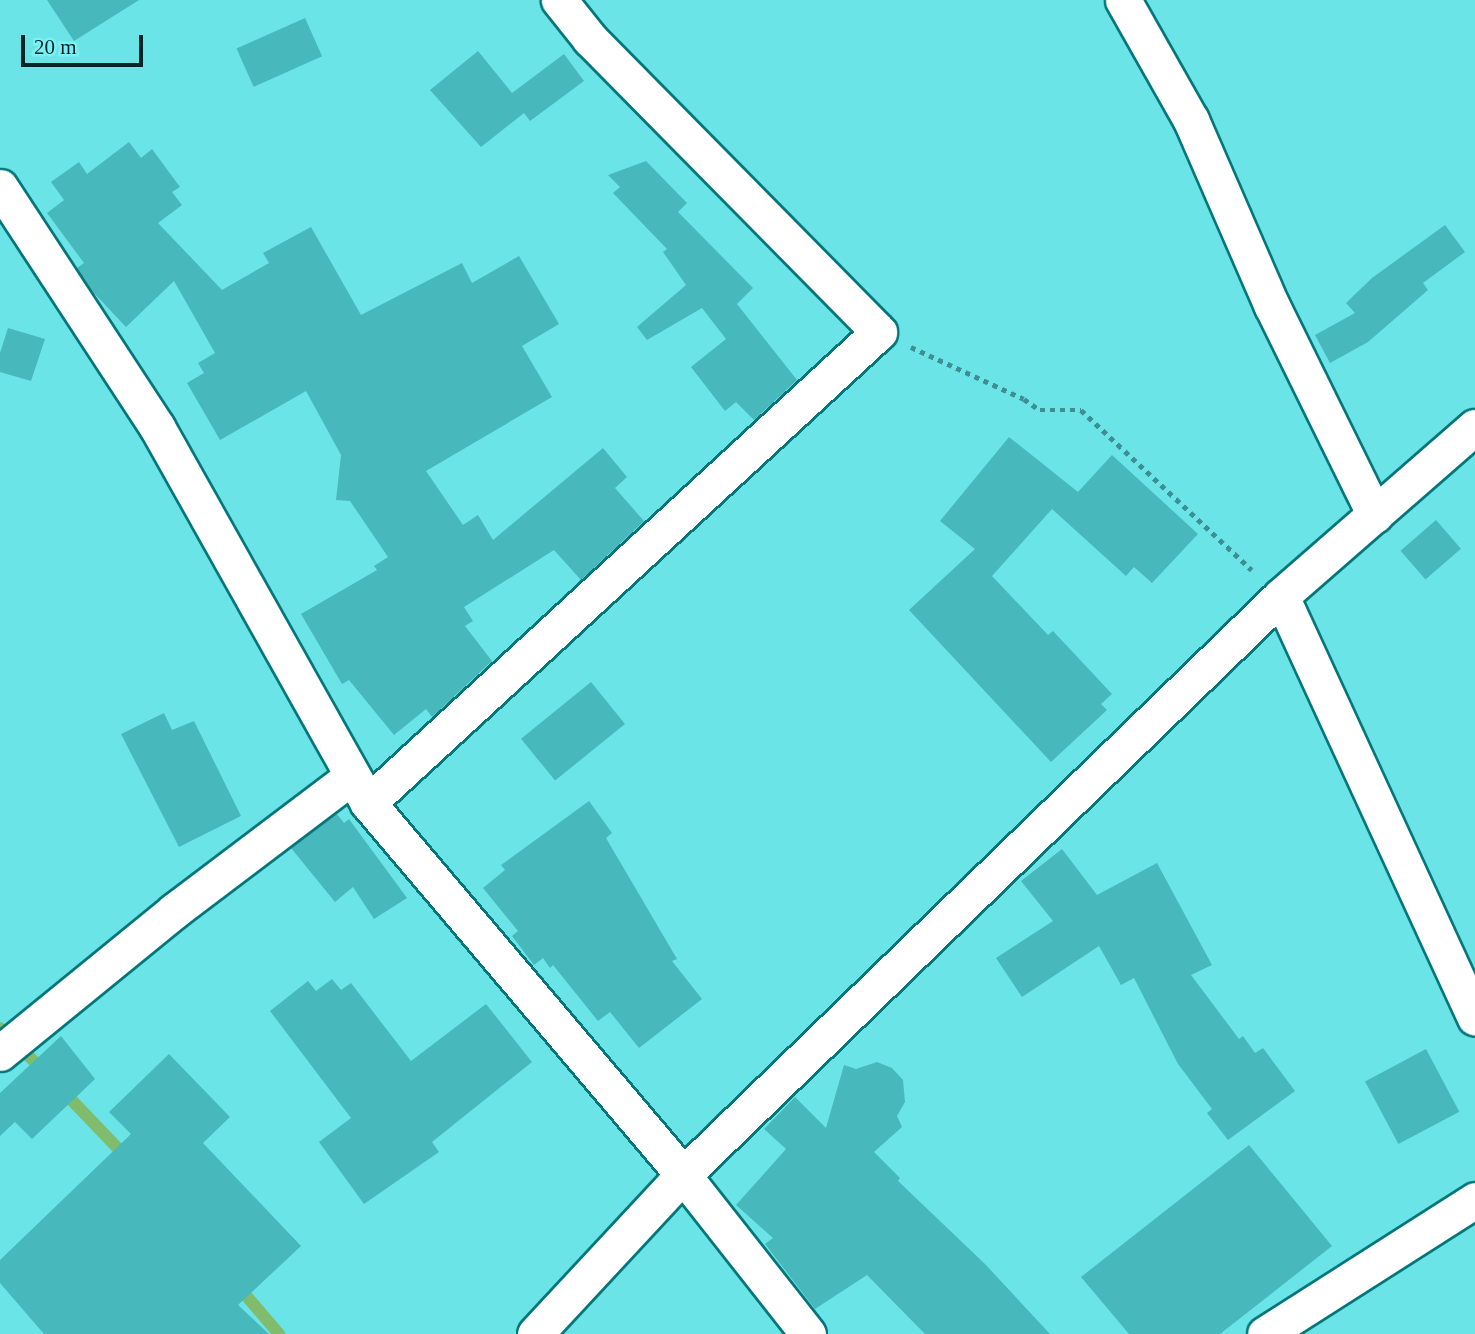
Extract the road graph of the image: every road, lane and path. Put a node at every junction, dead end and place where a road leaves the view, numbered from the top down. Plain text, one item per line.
1 (559, 0) edge
2 (1123, 0) edge
3 (0, 187) edge
4 (879, 332) junction
5 (1475, 427) edge
6 (1375, 514) junction
7 (1281, 596) junction
8 (359, 790) junction
9 (1475, 1017) edge
10 (0, 1053) edge
11 (683, 1175) junction
12 (1475, 1200) edge
13 (535, 1334) edge
14 (808, 1334) edge
15 (1265, 1334) edge

1 - 4 street
2 - 6 street
3 - 8 street
4 - 7 path
4 - 8 street
5 - 6 street
6 - 7 street
7 - 9 street
7 - 11 street
8 - 10 street
8 - 11 street
11 - 13 street
11 - 14 street
12 - 15 street

